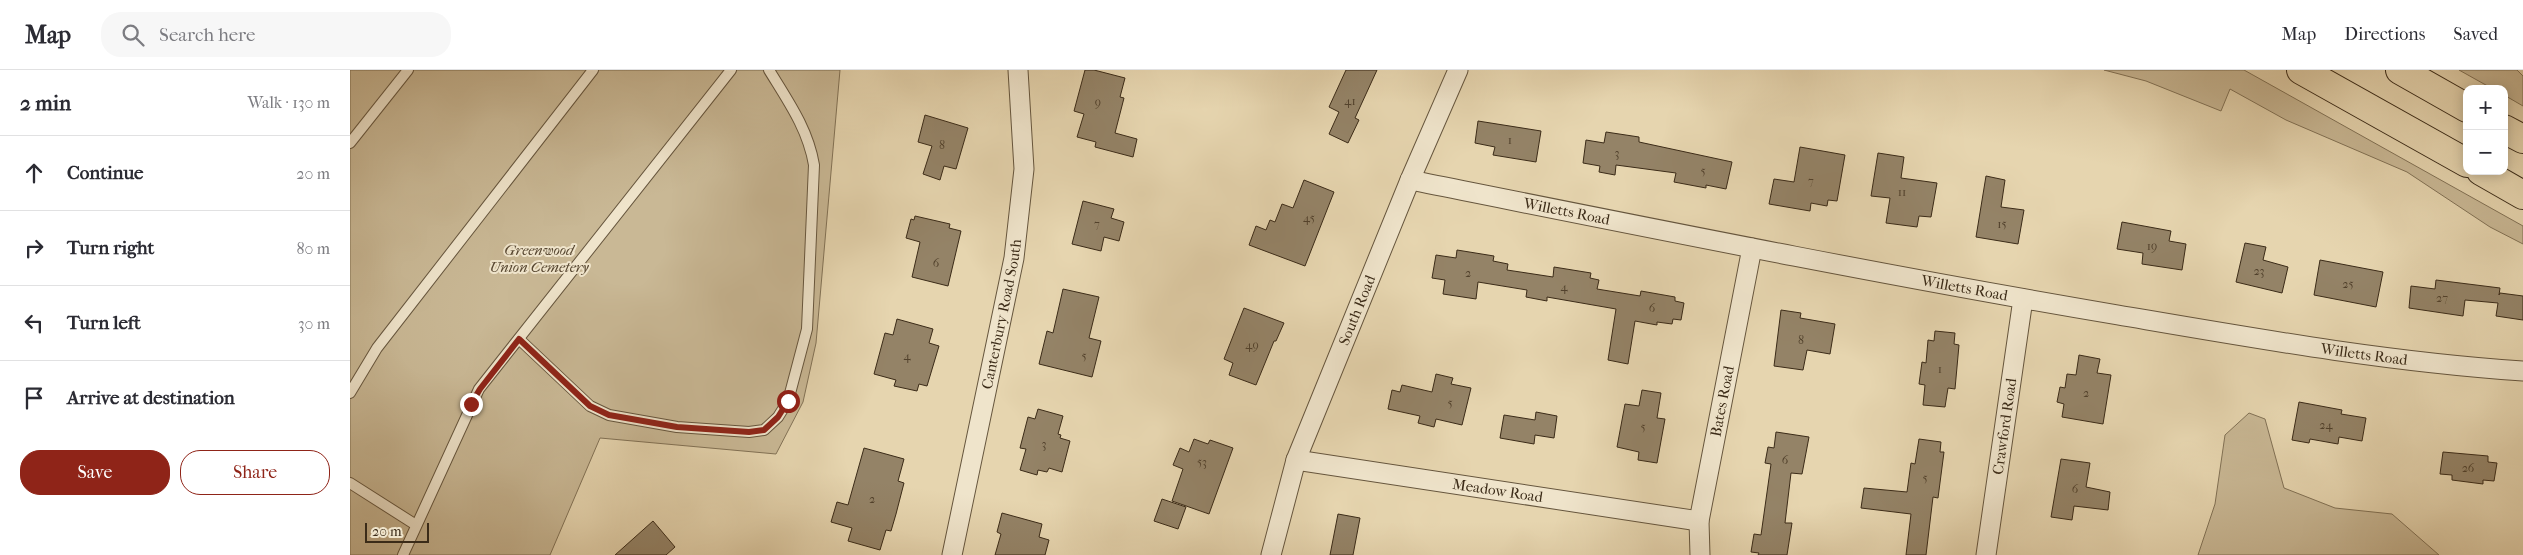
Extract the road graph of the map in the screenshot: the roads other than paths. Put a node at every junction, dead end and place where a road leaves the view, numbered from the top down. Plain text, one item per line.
1 (408, 70) edge
2 (593, 70) edge
3 (731, 70) edge
4 (769, 70) edge
5 (1018, 70) edge
6 (1458, 70) edge
7 (2301, 70) edge
8 (2400, 70) edge
9 (2463, 106) edge
10 (2506, 130) edge
11 (2523, 139) edge
12 (350, 143) edge
13 (2463, 161) edge
14 (2488, 175) edge
15 (1410, 180) junction
16 (2523, 195) edge
17 (1752, 248) junction
18 (2023, 299) junction
19 (519, 339) junction
20 (2523, 371) edge
21 (350, 393) edge
22 (1296, 460) junction
23 (350, 483) edge
24 (1699, 521) junction
25 (416, 525) junction
26 (403, 555) edge
27 (952, 555) edge
28 (1271, 555) edge
29 (1700, 555) edge
30 (1986, 555) edge

1 - 12 lane
2 - 21 lane
3 - 19 lane
4 - 19 lane
5 - 27 street, Canterbury Road South
6 - 15 street, South Road
7 - 13 highway
8 - 9 highway
10 - 11 highway
14 - 16 highway
15 - 17 street, Willetts Road
15 - 22 street, South Road
17 - 18 street, Willetts Road
17 - 24 street, Bates Road
18 - 20 street, Willetts Road
18 - 30 street, Crawford Road
19 - 25 lane
22 - 24 street, Meadow Road
22 - 28 street, South Road
23 - 25 lane
24 - 29 street, Bates Road
25 - 26 lane

